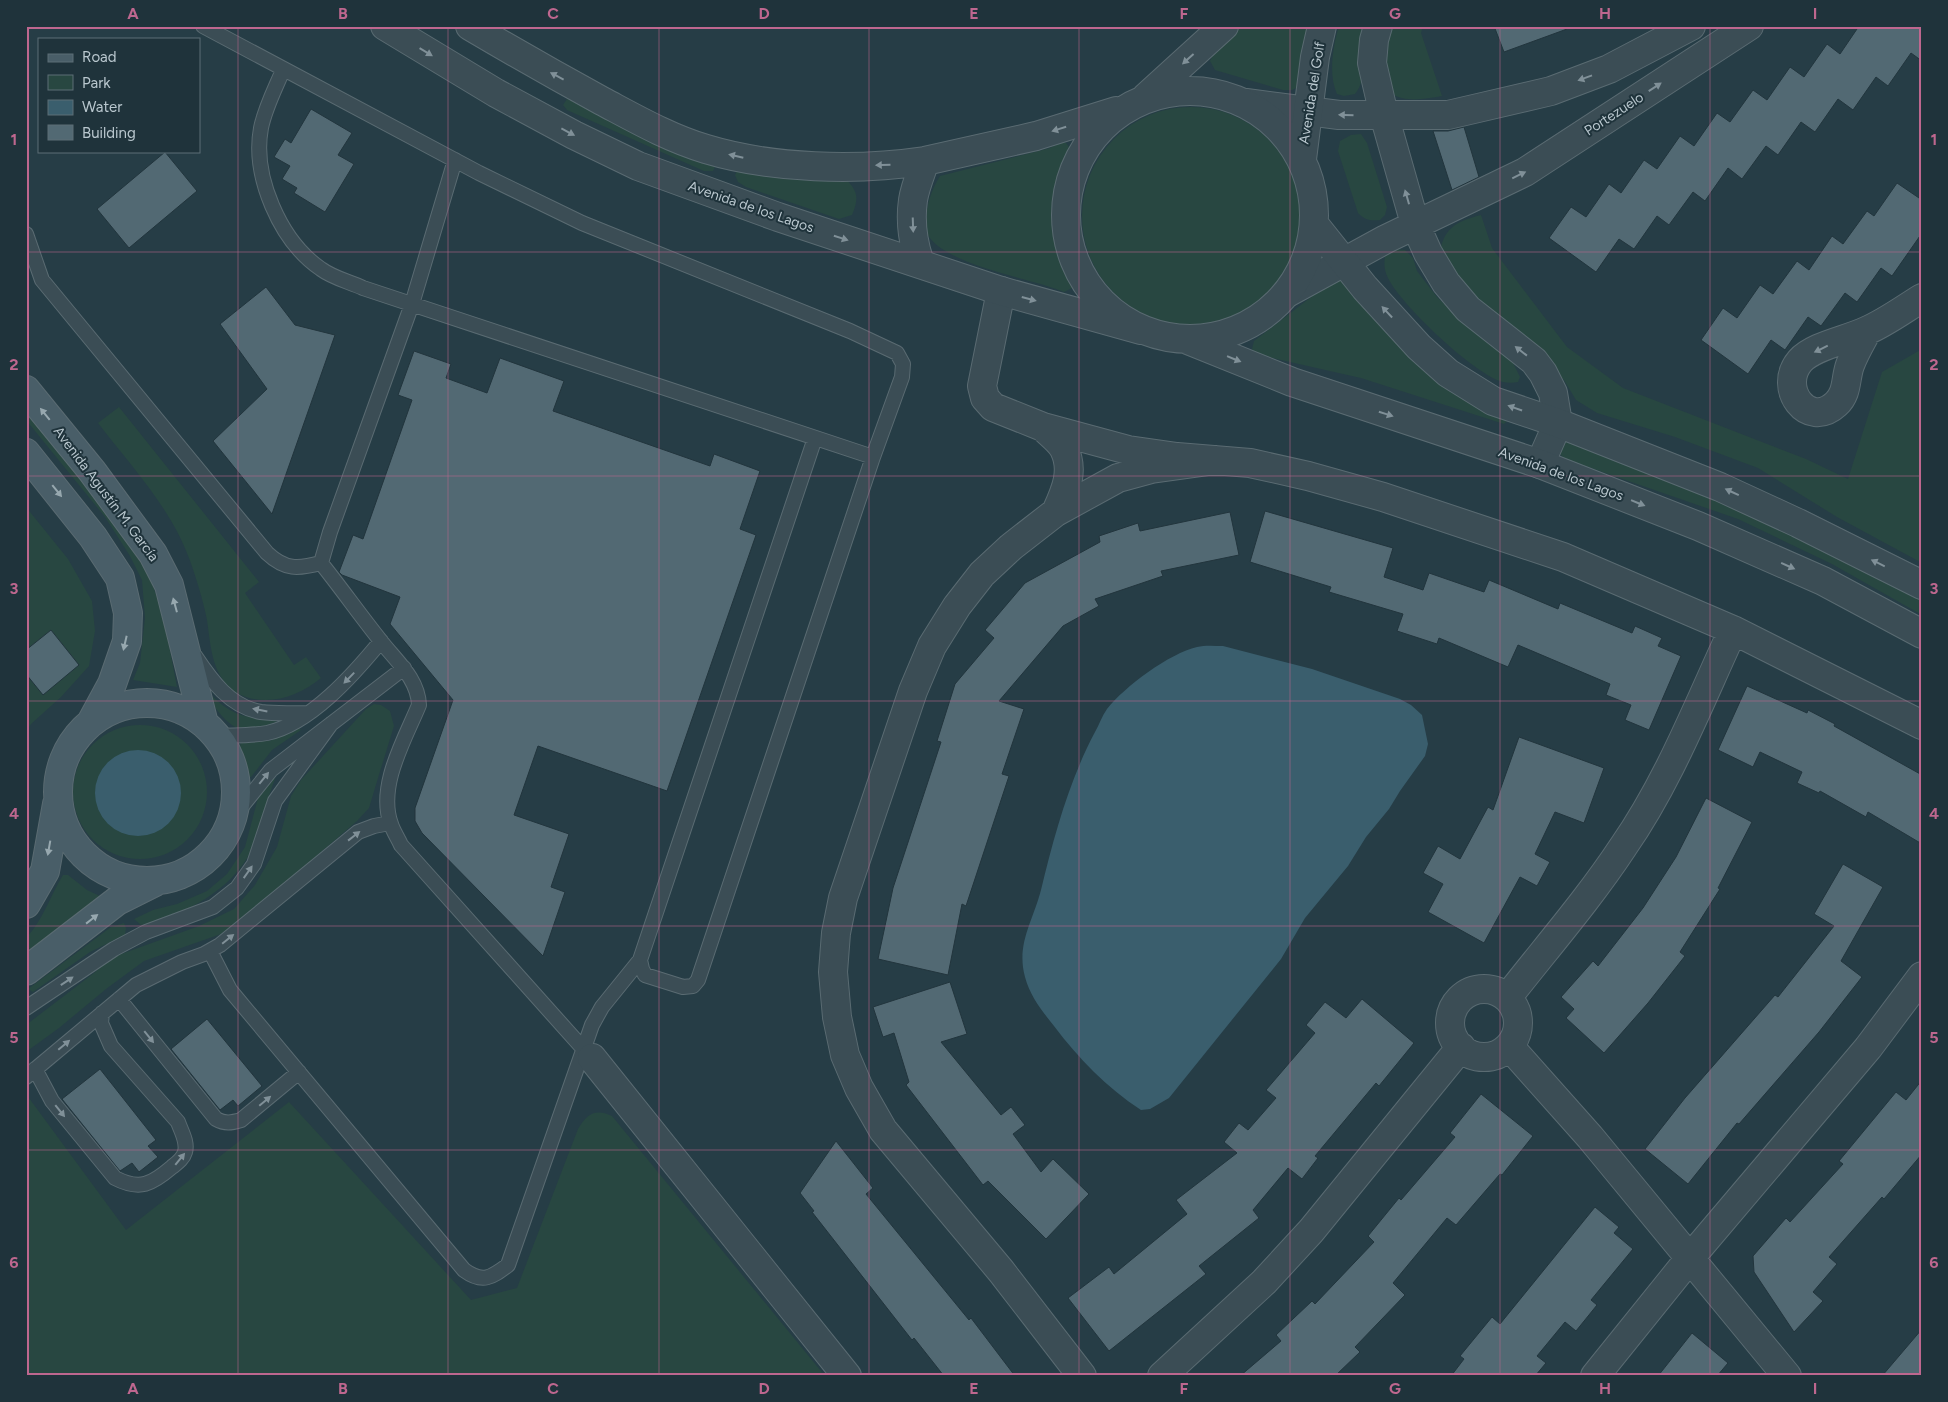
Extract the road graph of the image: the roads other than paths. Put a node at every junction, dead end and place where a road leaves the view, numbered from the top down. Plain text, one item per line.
1 (203, 26) edge
2 (385, 26) edge
3 (470, 26) edge
4 (1224, 26) edge
5 (1322, 26) edge
6 (1378, 26) edge
7 (1691, 26) edge
8 (1749, 26) edge
9 (283, 70) junction
10 (1246, 103) junction
11 (1134, 104) junction
12 (1308, 111) junction
13 (1384, 115) junction
14 (1302, 159) junction
15 (455, 160) junction
16 (925, 161) junction
17 (1314, 224) junction
18 (1415, 224) junction
19 (26, 234) edge
20 (1344, 262) junction
21 (920, 263) junction
22 (1001, 291) junction
23 (1289, 292) junction
24 (1922, 298) edge
25 (412, 304) junction
26 (1141, 330) junction
27 (1867, 331) dead end
28 (1188, 340) junction
29 (26, 390) edge
30 (1558, 423) junction
31 (1043, 427) junction
32 (815, 438) junction
33 (26, 453) edge
34 (873, 457) junction
35 (1216, 460) junction
36 (1540, 464) junction
37 (1056, 512) junction
38 (321, 562) junction
39 (1922, 585) edge
40 (1733, 630) junction
41 (1922, 634) edge
42 (184, 640) junction
43 (380, 641) junction
44 (404, 668) junction
45 (308, 714) junction
46 (92, 720) junction
47 (331, 724) junction
48 (1922, 725) edge
49 (210, 728) junction
50 (57, 800) junction
51 (234, 816) junction
52 (390, 823) junction
53 (155, 882) junction
54 (26, 904) edge
55 (210, 951) junction
56 (640, 960) junction
57 (26, 971) edge
58 (1922, 976) edge
59 (1507, 998) junction
60 (118, 999) junction
61 (26, 1008) edge
62 (102, 1013) junction
63 (1509, 1046) junction
64 (1460, 1047) junction
65 (588, 1054) junction
66 (299, 1072) junction
67 (31, 1073) edge
68 (1690, 1258) junction
69 (847, 1376) edge
70 (1082, 1376) edge
71 (1162, 1376) edge
72 (1595, 1376) edge
73 (1787, 1376) edge

1 - 9 lane
2 -> 21 street, Avenida de los Lagos
16 -> 3 street
4 -> 11 street
5 - 12 street, Avenida del Golf
6 - 13 street
7 -> 13 street
18 -> 8 street, Portezuelo
9 - 15 lane
9 - 25 lane
10 - 11 street
10 - 12 street
10 - 14 street
11 -> 16 street
11 - 26 street
13 -> 12 street
12 - 14 street, Avenida del Golf
18 -> 13 street
14 - 17 street
15 - 25 lane
15 - 34 lane
16 -> 21 street
17 - 20 street
17 - 23 street
18 - 20 street, Portezuelo
30 -> 18 street
19 - 38 lane
20 - 23 street, Portezuelo
30 -> 20 street
21 - 22 street, Avenida de los Lagos
22 -> 26 street, Avenida de los Lagos
22 - 31 street
23 - 28 street
24 - 27 street
25 - 32 lane
25 - 38 lane
26 - 28 street
28 -> 36 street, Avenida de los Lagos
42 -> 29 main road, Avenida Agustín M. García
30 - 36 street
39 -> 30 street
31 - 35 street
31 - 37 street
32 - 34 lane
32 - 56 lane
33 -> 46 main road
34 - 56 lane
35 - 37 street
35 - 40 street
36 -> 41 street, Avenida de los Lagos
37 - 70 street
38 - 43 lane
40 - 48 street
40 - 59 street
45 -> 42 lane
42 - 49 main road, Avenida Agustín M. García
43 - 44 lane
43 -> 45 lane
44 - 47 lane
44 - 52 lane
45 - 49 lane
46 - 49 main road
46 - 50 main road
51 -> 47 lane
61 -> 47 lane
49 - 51 main road, Avenida Agustín M. García
50 - 53 main road
50 -> 54 main road
51 - 53 main road, Avenida Agustín M. García
55 -> 52 lane
52 - 65 lane
57 -> 53 main road
55 - 60 lane
55 - 66 lane
56 - 65 lane
58 - 68 street
59 - 63 street
59 - 64 street
60 - 62 lane
60 -> 66 lane
67 -> 62 lane
67 -> 62 lane
63 - 64 street
63 - 68 street
64 - 71 street
65 - 66 lane
65 - 69 street
68 - 72 street
68 - 73 street

